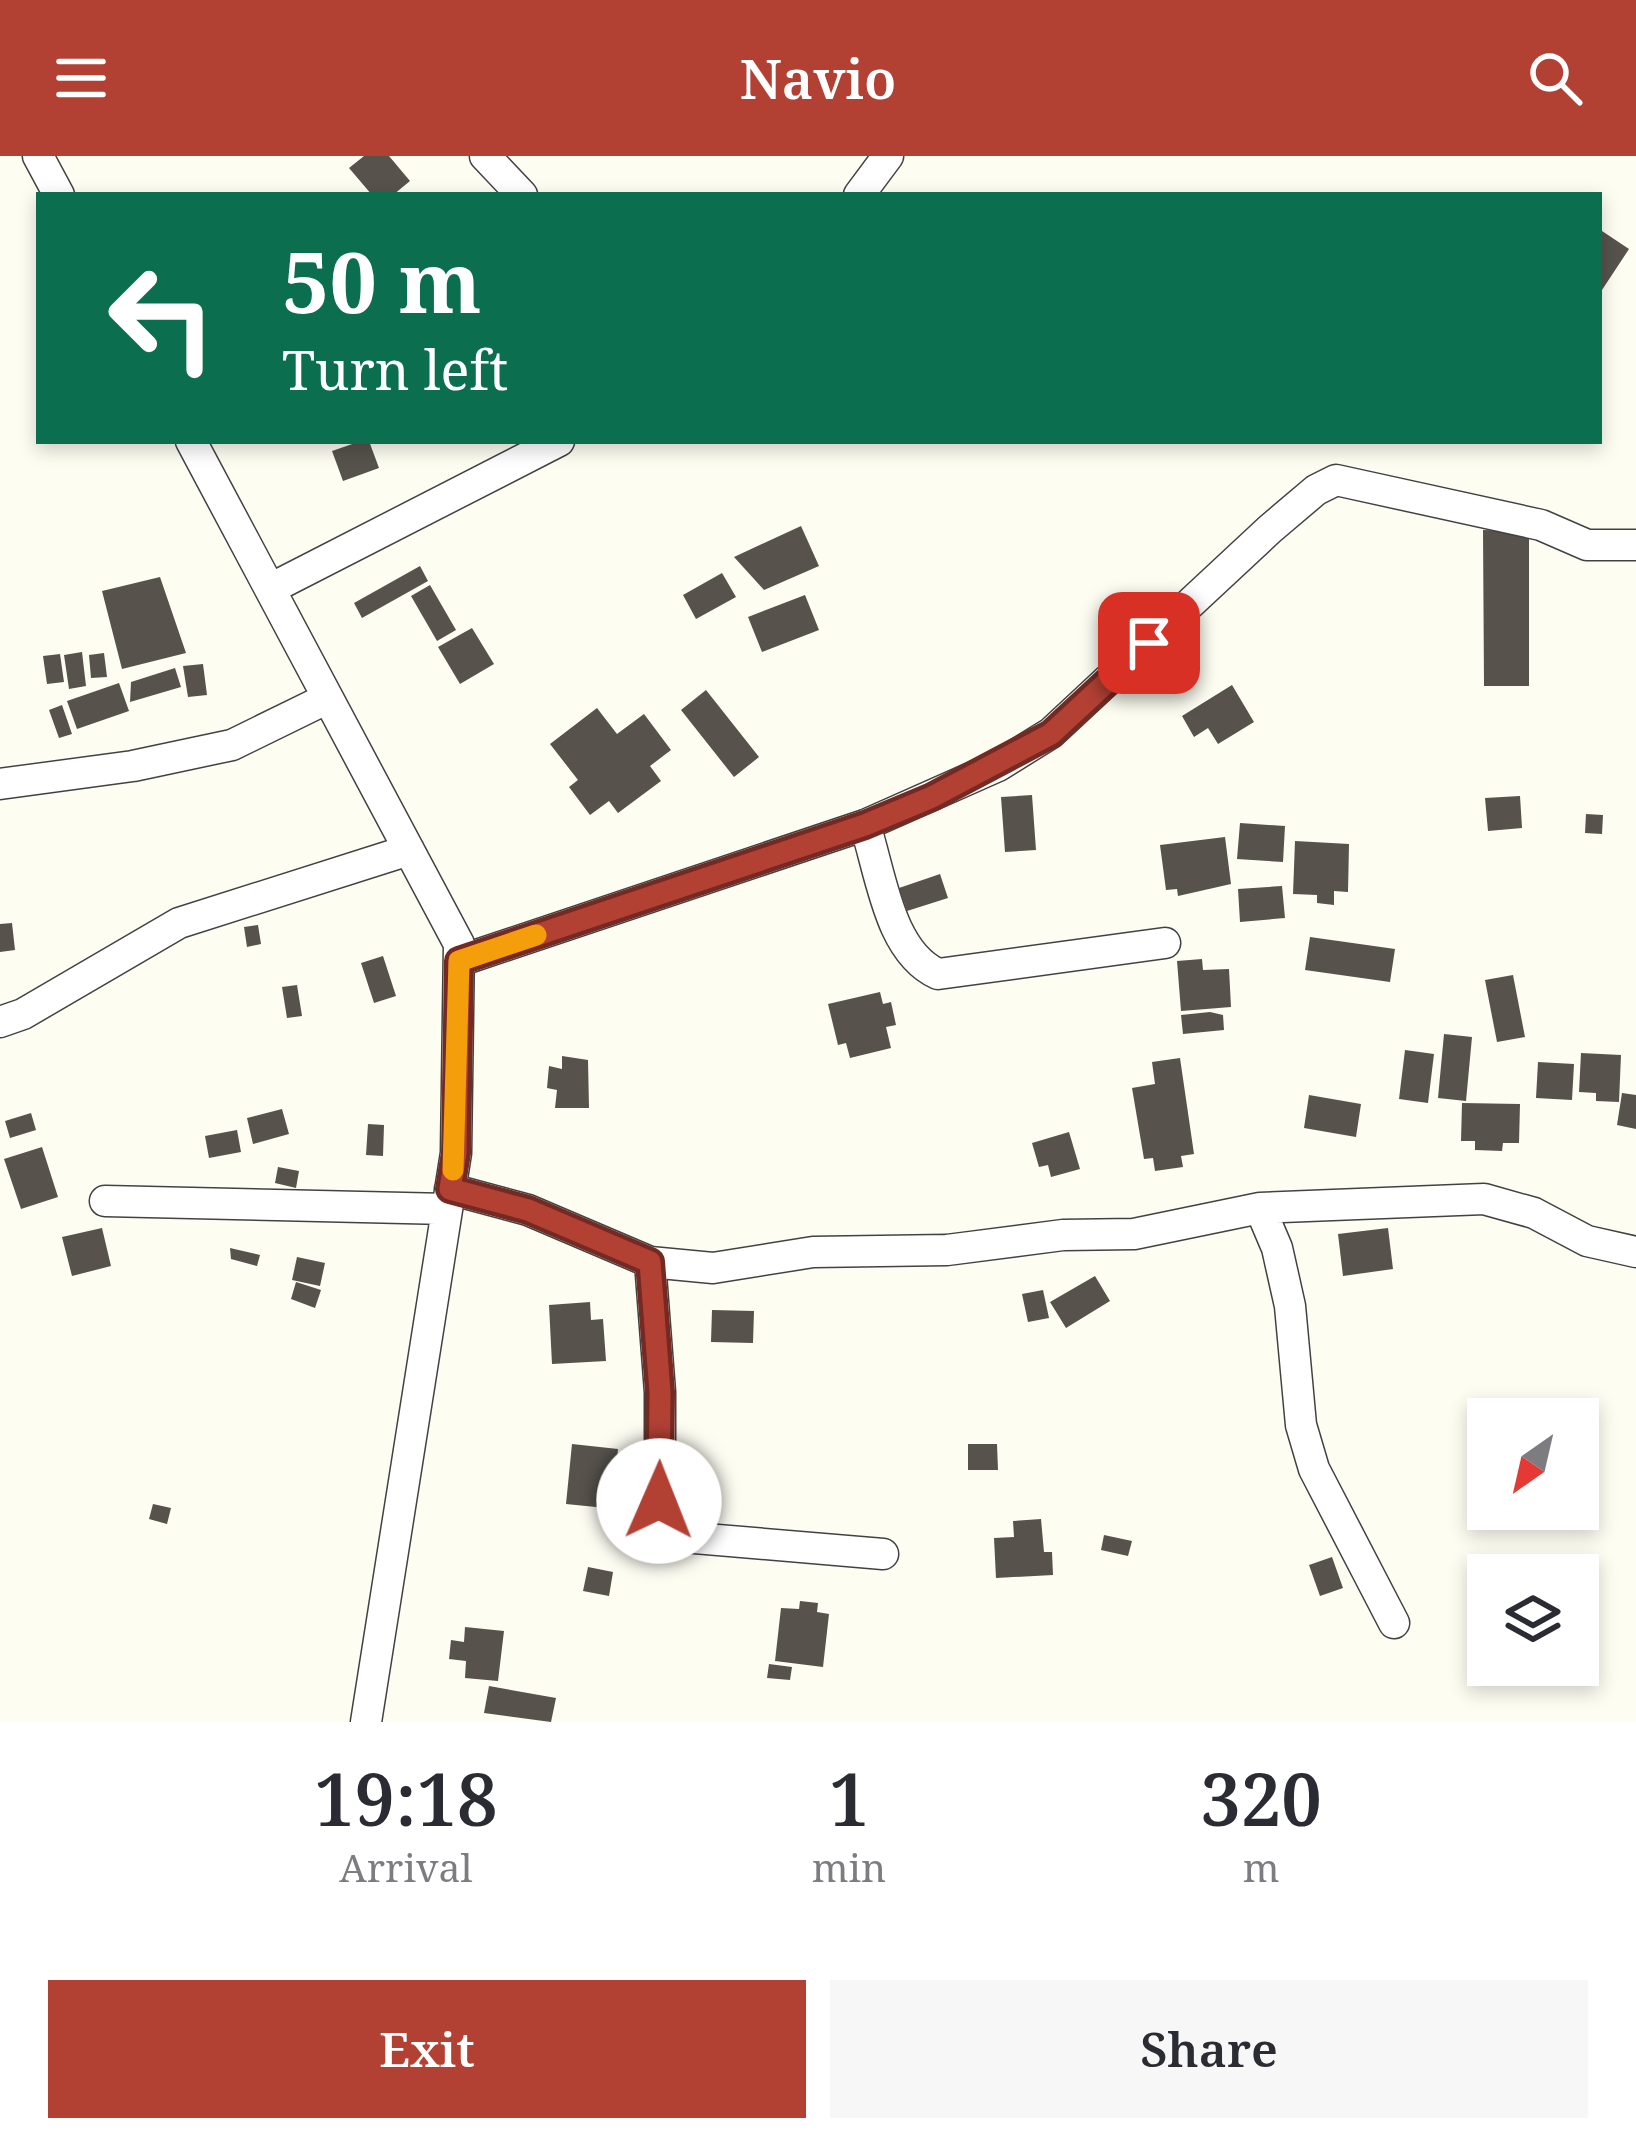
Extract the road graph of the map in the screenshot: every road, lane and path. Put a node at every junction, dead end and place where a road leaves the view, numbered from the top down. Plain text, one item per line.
1 (38, 156) edge
2 (485, 156) edge
3 (888, 156) edge
4 (57, 192) edge
5 (519, 192) edge
6 (862, 192) edge
7 (192, 444) edge
8 (553, 444) edge
9 (1636, 545) edge
10 (270, 590) junction
11 (328, 698) junction
12 (0, 784) edge
13 (865, 825) junction
14 (409, 850) junction
15 (1166, 943) dead end
16 (459, 961) junction
17 (0, 1022) edge
18 (448, 1199) junction
19 (105, 1202) dead end
20 (1260, 1208) junction
21 (1636, 1252) edge
22 (650, 1262) junction
23 (883, 1553) dead end
24 (1394, 1623) dead end
25 (366, 1722) edge

1 - 4 street
2 - 5 street
3 - 6 street
7 - 10 street
8 - 10 street
9 - 13 street
10 - 11 street
11 - 12 street
11 - 14 street
13 - 15 street
13 - 16 street
14 - 16 street
14 - 17 street
16 - 18 street
18 - 19 street
18 - 22 street
18 - 25 street
20 - 21 street
20 - 22 street
20 - 24 street
22 - 23 street

